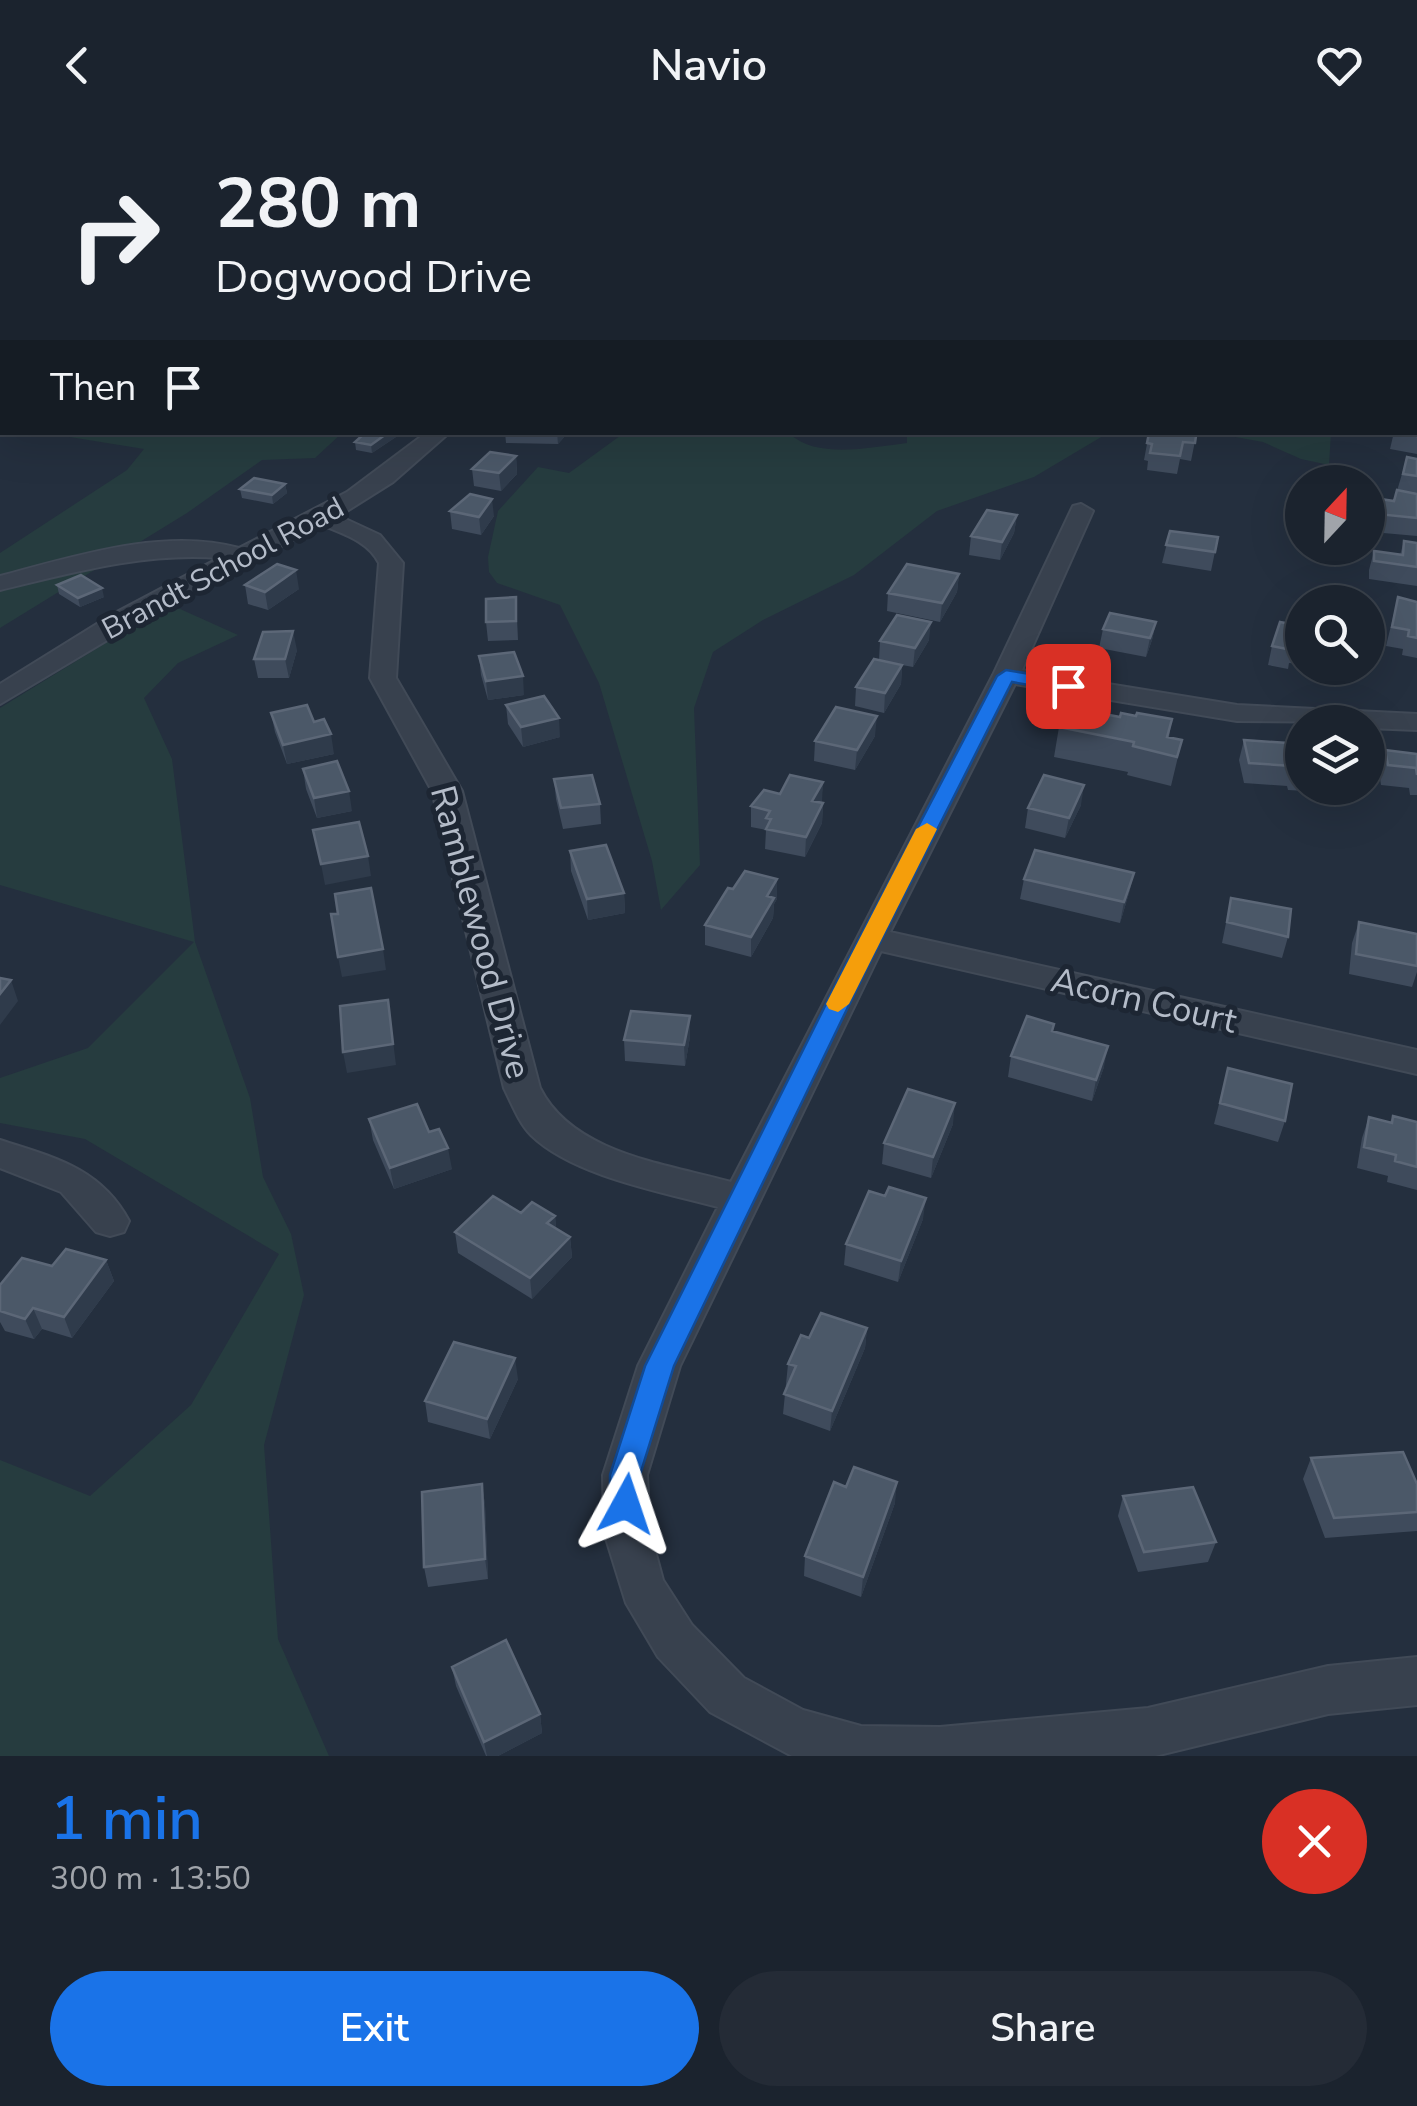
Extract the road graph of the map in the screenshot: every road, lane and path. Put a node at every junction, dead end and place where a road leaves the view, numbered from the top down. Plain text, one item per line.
1 (436, 435) edge
2 (1081, 510) dead end
3 (322, 518) junction
4 (242, 557) junction
5 (0, 583) edge
6 (1006, 676) junction
7 (0, 696) edge
8 (1417, 722) edge
9 (871, 938) junction
10 (1417, 1062) edge
11 (0, 1154) edge
12 (740, 1199) junction
13 (110, 1221) dead end
14 (1417, 1682) edge
15 (1152, 1744) edge

1 - 3 street, Brandt School Road
2 - 6 street
3 - 4 street, Brandt School Road
3 - 12 street, Ramblewood Drive
4 - 5 street
4 - 7 street, Brandt School Road
6 - 8 street
6 - 9 street
9 - 10 street, Acorn Court
9 - 12 street
11 - 13 street
12 - 15 street
14 - 15 street

